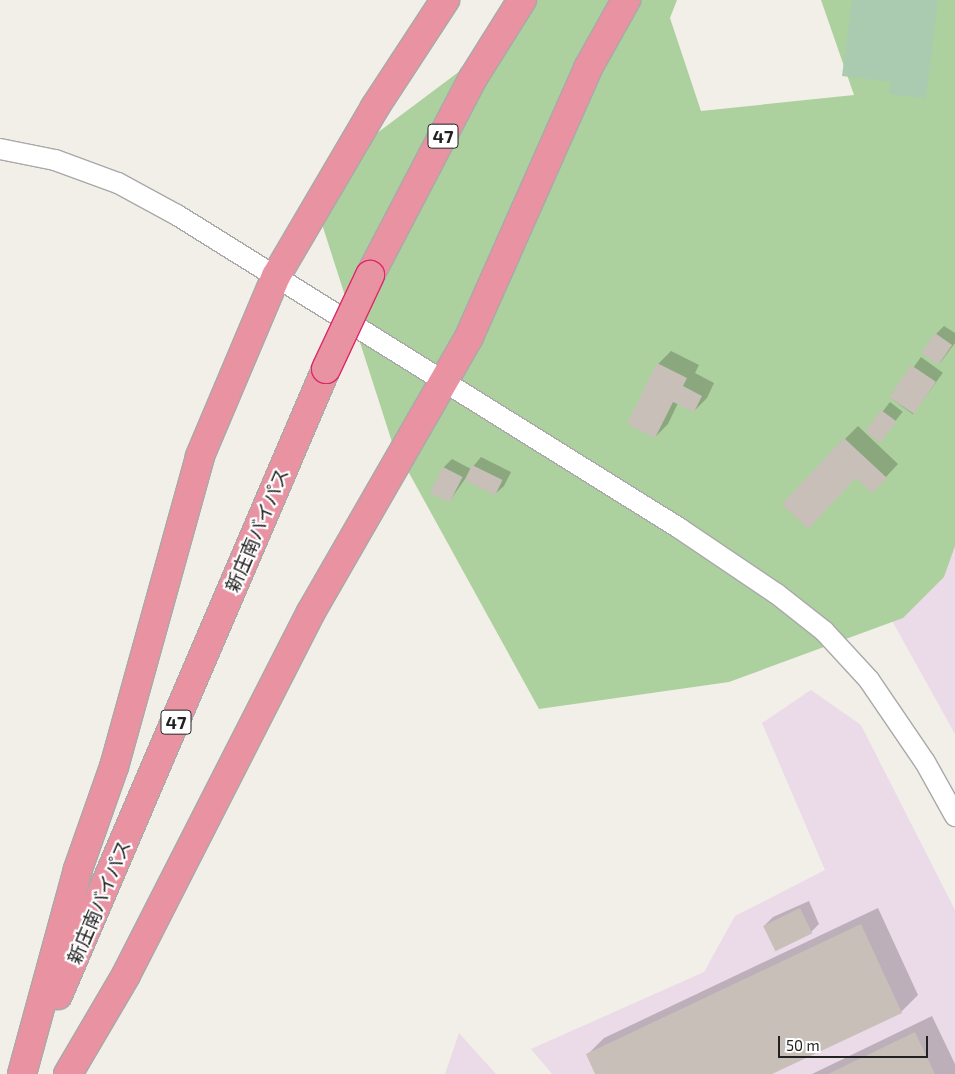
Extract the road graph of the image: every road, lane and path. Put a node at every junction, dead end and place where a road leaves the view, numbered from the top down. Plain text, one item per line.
1 (445, 0) edge
2 (522, 0) edge
3 (626, 0) edge
4 (0, 150) edge
5 (276, 276) junction
6 (446, 380) junction
7 (955, 816) edge
8 (23, 1074) edge
9 (68, 1074) edge

1 - 5 highway
2 - 8 highway, 新庄南バイパス / 47, bridge
3 - 6 highway
4 - 5 street
5 - 6 street
5 - 8 highway
6 - 7 street
6 - 9 highway

